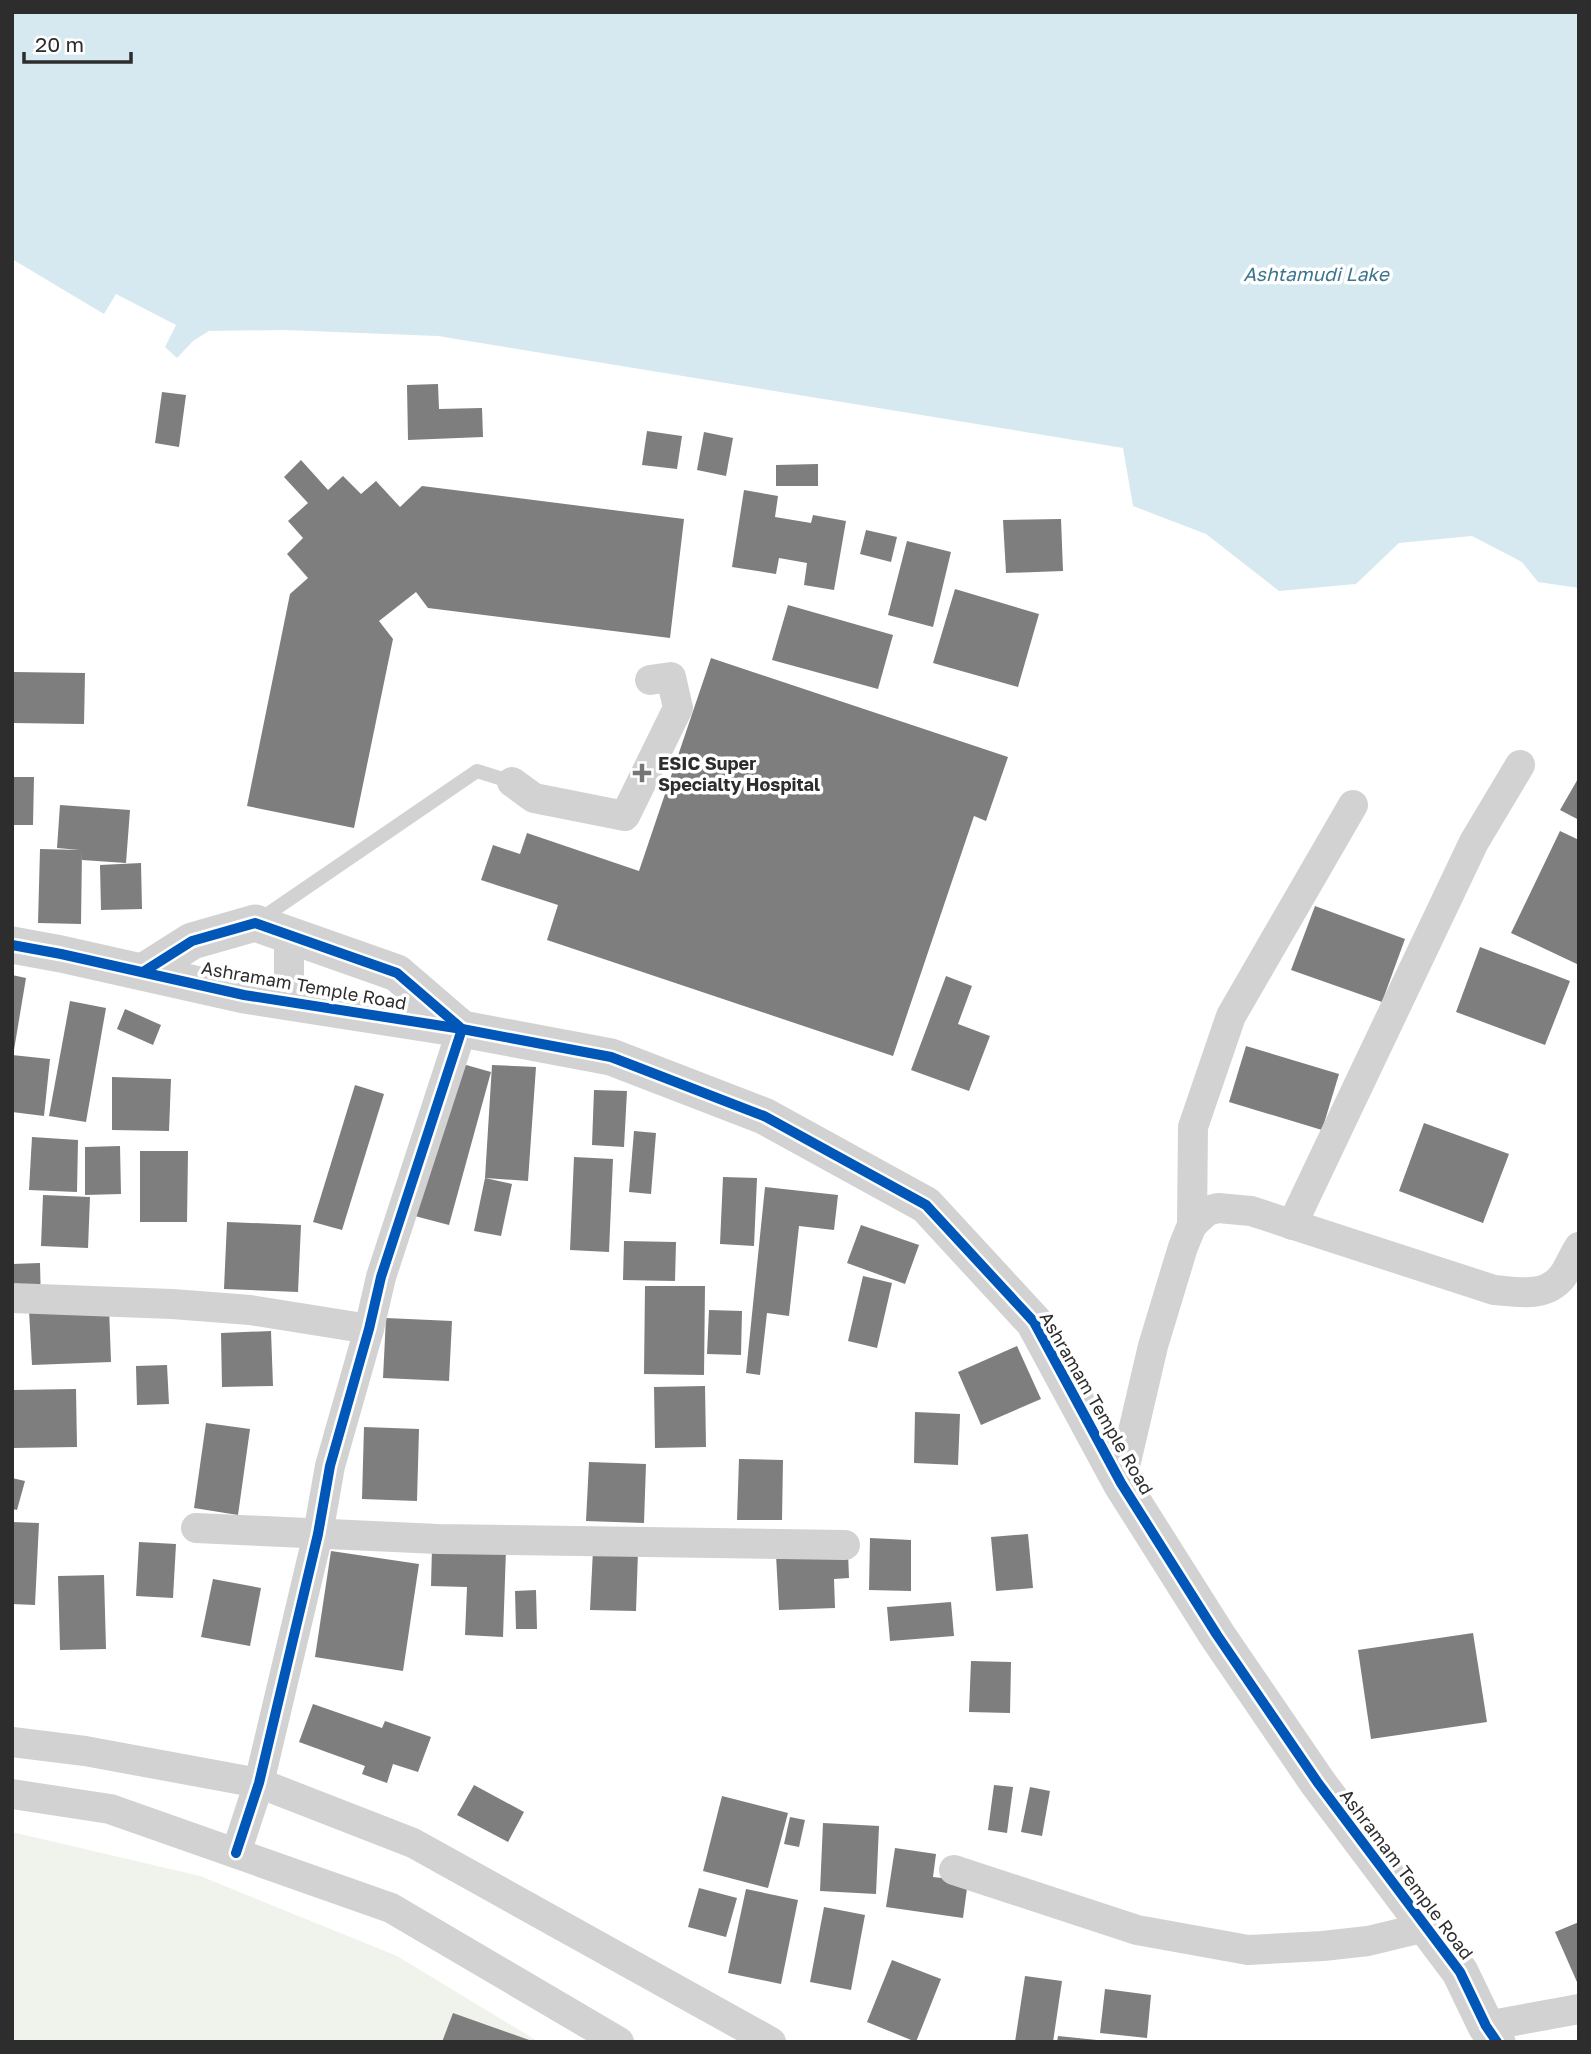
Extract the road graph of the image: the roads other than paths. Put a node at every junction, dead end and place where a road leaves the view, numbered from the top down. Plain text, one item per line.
1 (650, 680) dead end
2 (1520, 765) dead end
3 (512, 782) joint
4 (1353, 805) dead end
5 (254, 923) junction
6 (289, 936) junction
7 (12, 946) edge
8 (142, 972) junction
9 (289, 1002) junction
10 (462, 1029) junction
11 (1192, 1225) junction
12 (1292, 1225) junction
13 (1579, 1247) edge
14 (1570, 1283) edge
15 (12, 1298) edge
16 (369, 1329) junction
17 (1121, 1483) junction
18 (196, 1528) dead end
19 (318, 1534) junction
20 (845, 1545) dead end
21 (12, 1742) edge
22 (259, 1783) junction
23 (12, 1794) edge
24 (236, 1853) junction
25 (954, 1870) dead end
26 (1426, 1927) junction
27 (1579, 2010) edge
28 (1492, 2034) edge
29 (616, 2039) edge
30 (771, 2042) edge

1 - 3 street
2 - 12 street
3 - 5 lane
4 - 11 street
5 - 6 street
5 - 8 street
6 - 9 street
6 - 10 street
7 - 8 street, Ashramam Temple Road
8 - 9 street, Ashramam Temple Road
9 - 10 street, Ashramam Temple Road
10 - 16 street
10 - 17 street, Ashramam Temple Road
11 - 12 street
11 - 17 street
12 - 14 street
13 - 14 street
15 - 16 street
16 - 19 street
17 - 26 street, Ashramam Temple Road
18 - 19 street
19 - 20 street
19 - 22 street
21 - 22 street
22 - 24 street
22 - 30 street
23 - 24 street
24 - 29 street
25 - 26 street
26 - 28 street, Ashramam Temple Road
27 - 28 street

